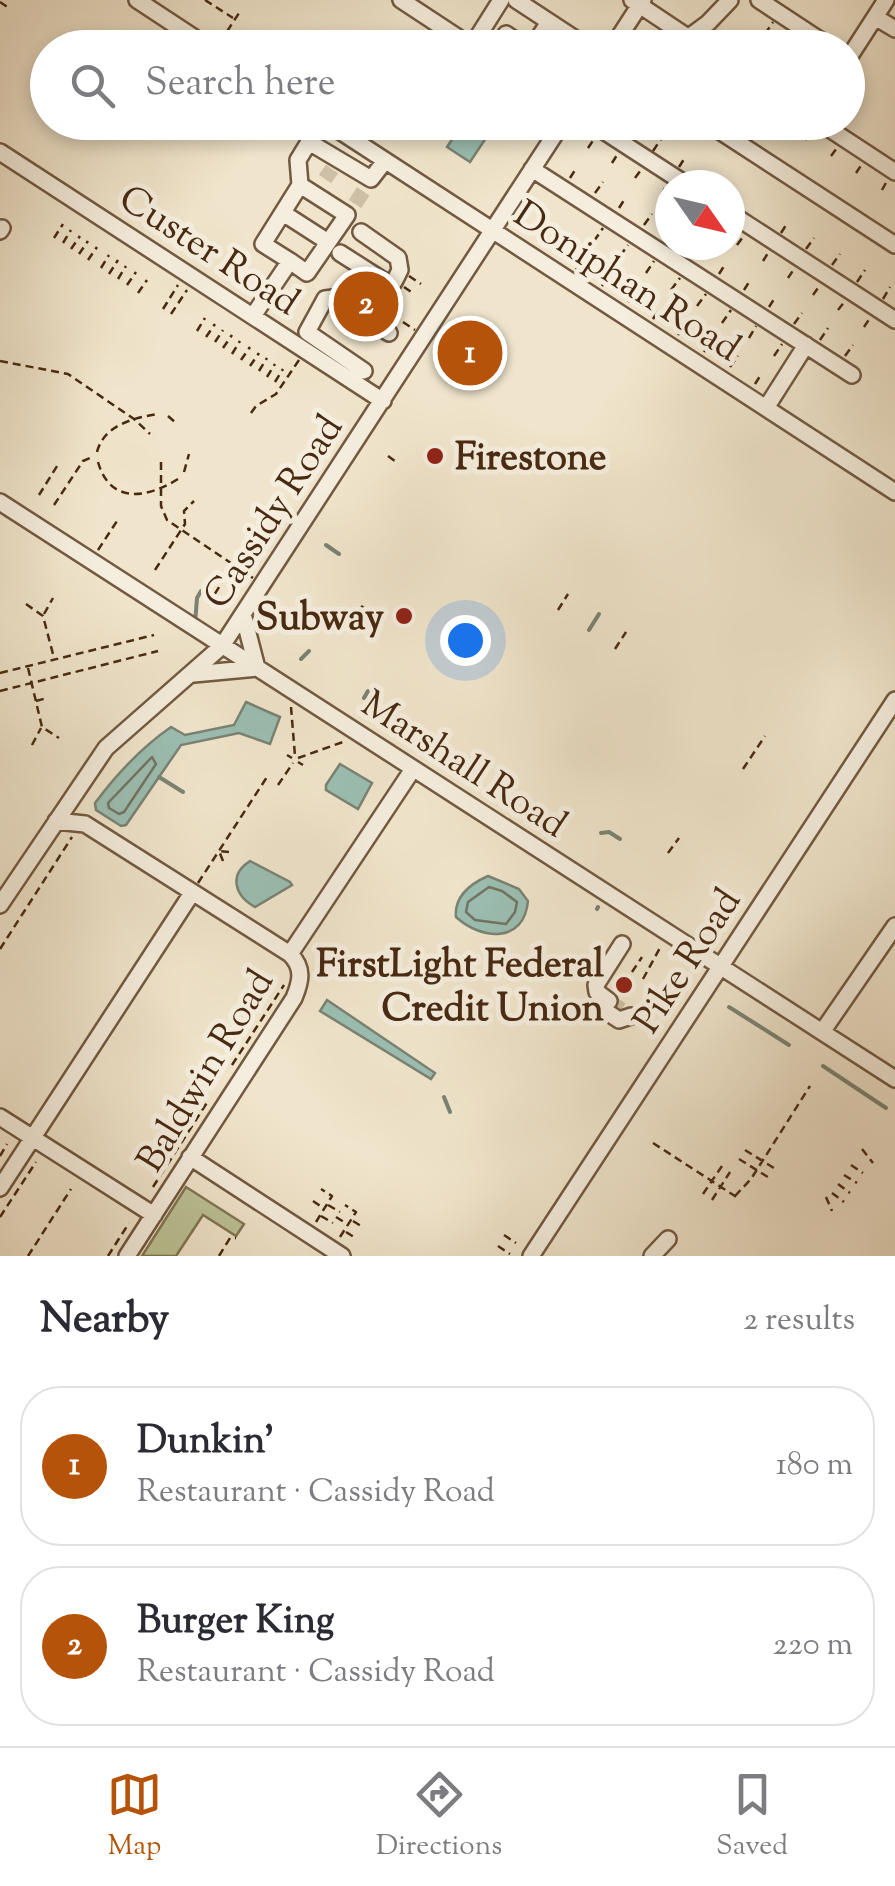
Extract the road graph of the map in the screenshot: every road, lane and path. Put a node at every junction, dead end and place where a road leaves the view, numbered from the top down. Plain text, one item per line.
1 (137, 0) edge
2 (205, 0) edge
3 (400, 0) edge
4 (500, 0) edge
5 (516, 0) edge
6 (730, 0) edge
7 (759, 0) edge
8 (886, 0) edge
9 (0, 2) edge
10 (638, 2) edge
11 (9, 8) dead end
12 (241, 10) dead end
13 (875, 17) junction
14 (235, 19) junction
15 (487, 22) junction
16 (549, 22) junction
17 (895, 29) edge
18 (184, 30) edge
19 (227, 30) edge
20 (447, 30) edge
21 (483, 30) edge
22 (500, 30) edge
23 (543, 30) edge
24 (561, 30) edge
25 (622, 30) edge
26 (678, 30) edge
27 (698, 30) edge
28 (805, 30) edge
29 (865, 32) edge
30 (350, 140) edge
31 (353, 140) edge
32 (551, 140) edge
33 (618, 140) edge
34 (734, 140) edge
35 (846, 140) edge
36 (0, 152) edge
37 (385, 161) junction
38 (332, 169) junction
39 (532, 170) junction
40 (664, 170) edge
41 (895, 172) edge
42 (300, 185) junction
43 (316, 194) junction
44 (283, 213) junction
45 (745, 223) edge
46 (62, 224) dead end
47 (71, 230) dead end
48 (492, 230) junction
49 (361, 232) dead end
50 (80, 236) dead end
51 (54, 238) dead end
52 (88, 241) dead end
53 (62, 243) dead end
54 (895, 245) edge
55 (97, 247) dead end
56 (334, 247) junction
57 (71, 249) dead end
58 (80, 254) dead end
59 (109, 255) dead end
60 (584, 258) dead end
61 (88, 260) dead end
62 (118, 260) dead end
63 (290, 261) junction
64 (126, 266) dead end
65 (100, 268) dead end
66 (136, 272) dead end
67 (574, 272) dead end
68 (109, 274) dead end
69 (405, 274) dead end
70 (610, 274) dead end
71 (118, 279) dead end
72 (147, 280) dead end
73 (180, 282) dead end
74 (398, 284) dead end
75 (421, 284) dead end
76 (128, 286) dead end
77 (189, 288) dead end
78 (600, 289) dead end
79 (635, 291) dead end
80 (138, 292) dead end
81 (414, 294) dead end
82 (626, 305) dead end
83 (163, 308) dead end
84 (660, 308) dead end
85 (171, 314) dead end
86 (253, 316) junction
87 (205, 318) dead end
88 (895, 320) edge
89 (651, 322) dead end
90 (215, 324) dead end
91 (686, 324) dead end
92 (447, 326) dead end
93 (223, 330) dead end
94 (197, 331) dead end
95 (440, 333) dead end
96 (389, 334) dead end
97 (232, 335) dead end
98 (206, 337) dead end
99 (676, 339) dead end
100 (240, 341) dead end
101 (451, 341) dead end
102 (711, 341) dead end
103 (214, 342) dead end
104 (806, 346) junction
105 (250, 347) dead end
106 (223, 348) dead end
107 (445, 349) dead end
108 (259, 353) dead end
109 (232, 354) dead end
110 (702, 355) dead end
111 (738, 356) dead end
112 (267, 358) dead end
113 (299, 359) dead end
114 (241, 360) dead end
115 (0, 361) edge
116 (276, 364) dead end
117 (250, 366) dead end
118 (283, 369) dead end
119 (258, 371) dead end
120 (364, 371) dead end
121 (727, 372) dead end
122 (762, 373) dead end
123 (852, 374) dead end
124 (267, 377) dead end
125 (275, 382) dead end
126 (748, 396) junction
127 (383, 401) junction
128 (766, 408) junction
129 (251, 413) dead end
130 (158, 414) dead end
131 (168, 416) dead end
132 (134, 419) junction
133 (176, 423) dead end
134 (150, 434) dead end
135 (97, 452) dead end
136 (189, 454) dead end
137 (388, 456) dead end
138 (92, 457) dead end
139 (395, 461) dead end
140 (98, 462) dead end
141 (161, 462) dead end
142 (59, 463) dead end
143 (184, 472) dead end
144 (178, 479) dead end
145 (161, 490) junction
146 (895, 492) edge
147 (39, 495) dead end
148 (194, 501) dead end
149 (0, 502) edge
150 (54, 505) dead end
151 (119, 518) dead end
152 (180, 530) junction
153 (90, 561) junction
154 (233, 564) junction
155 (154, 570) dead end
156 (263, 584) junction
157 (568, 594) dead end
158 (53, 598) dead end
159 (26, 604) dead end
160 (208, 605) dead end
161 (362, 606) dead end
162 (558, 610) dead end
163 (243, 614) junction
164 (43, 616) junction
165 (354, 617) dead end
166 (379, 618) dead end
167 (370, 628) dead end
168 (58, 629) dead end
169 (47, 632) junction
170 (626, 632) dead end
171 (154, 635) dead end
172 (49, 640) junction
173 (38, 643) dead end
174 (222, 646) junction
175 (615, 649) dead end
176 (158, 651) dead end
177 (54, 660) junction
178 (27, 666) junction
179 (257, 668) junction
180 (0, 674) edge
181 (194, 674) junction
182 (31, 683) junction
183 (0, 691) edge
184 (47, 698) dead end
185 (895, 700) edge
186 (36, 701) junction
187 (291, 708) dead end
188 (38, 710) junction
189 (27, 713) dead end
190 (42, 727) junction
191 (764, 736) dead end
192 (59, 738) dead end
193 (343, 742) dead end
194 (32, 744) dead end
195 (295, 759) junction
196 (413, 769) junction
197 (743, 769) dead end
198 (266, 777) dead end
199 (278, 785) dead end
200 (56, 821) junction
201 (679, 838) dead end
202 (71, 839) dead end
203 (219, 851) junction
204 (230, 852) dead end
205 (668, 853) dead end
206 (224, 861) dead end
207 (192, 892) junction
208 (0, 905) edge
209 (895, 926) edge
210 (670, 933) junction
211 (622, 944) dead end
212 (0, 949) edge
213 (290, 954) junction
214 (642, 957) dead end
215 (720, 966) junction
216 (632, 972) dead end
217 (643, 979) dead end
218 (286, 982) dead end
219 (646, 1026) dead end
220 (822, 1032) junction
221 (232, 1065) dead end
222 (895, 1079) edge
223 (810, 1086) dead end
224 (208, 1101) dead end
225 (0, 1118) edge
226 (32, 1138) junction
227 (653, 1142) dead end
228 (8, 1144) dead end
229 (862, 1148) dead end
230 (745, 1150) dead end
231 (0, 1156) edge
232 (190, 1157) junction
233 (739, 1159) dead end
234 (762, 1161) junction
235 (36, 1162) dead end
236 (873, 1163) dead end
237 (851, 1165) dead end
238 (722, 1166) dead end
239 (756, 1170) junction
240 (776, 1170) dead end
241 (730, 1172) dead end
242 (863, 1173) dead end
243 (844, 1175) dead end
244 (770, 1179) dead end
245 (712, 1181) junction
246 (857, 1183) dead end
247 (838, 1184) dead end
248 (720, 1186) junction
249 (152, 1187) dead end
250 (0, 1188) edge
251 (71, 1189) dead end
252 (321, 1189) dead end
253 (850, 1192) dead end
254 (832, 1193) dead end
255 (703, 1194) dead end
256 (826, 1198) dead end
257 (712, 1200) dead end
258 (313, 1201) dead end
259 (844, 1202) dead end
260 (345, 1205) dead end
261 (326, 1206) junction
262 (832, 1211) dead end
263 (340, 1212) dead end
264 (154, 1214) junction
265 (320, 1215) junction
266 (0, 1217) edge
267 (336, 1217) dead end
268 (316, 1220) dead end
269 (352, 1220) junction
270 (130, 1223) dead end
271 (333, 1223) dead end
272 (348, 1225) junction
273 (364, 1228) dead end
274 (344, 1231) junction
275 (341, 1236) dead end
276 (504, 1236) dead end
277 (236, 1238) dead end
278 (357, 1239) dead end
279 (668, 1240) dead end
280 (516, 1243) dead end
281 (498, 1246) dead end
282 (510, 1254) dead end
283 (28, 1256) edge
284 (108, 1256) edge
285 (127, 1256) edge
286 (218, 1256) edge
287 (342, 1256) edge
288 (531, 1256) edge
289 (652, 1256) edge

1 - 18 street
2 - 14 path
3 - 20 street
4 - 15 street
5 - 16 street
6 - 27 street
7 - 28 street
8 - 13 street
9 - 11 path
10 - 25 street
10 - 26 street
12 - 14 path
13 - 17 street
13 - 29 street
14 - 19 path
15 - 21 street
15 - 22 street
16 - 23 street
16 - 24 street
30 - 38 street
31 - 37 street, Doniphan Road
32 - 39 street, Cassidy Road
33 - 40 street
34 - 54 street
35 - 41 street
36 - 86 street, Custer Road
37 - 38 street
37 - 48 street, Doniphan Road
38 - 42 street
38 - 43 street
39 - 48 street, Cassidy Road
39 - 104 street
42 - 43 street
42 - 44 street
43 - 56 street
44 - 56 street
44 - 63 street
45 - 88 street
46 - 51 path
47 - 53 path
48 - 126 street, Doniphan Road
48 - 127 street, Cassidy Road
49 - 56 street
50 - 57 path
52 - 58 path
55 - 61 path
56 - 63 street
59 - 65 path
60 - 67 path
62 - 68 path
63 - 86 street
64 - 71 path
66 - 76 path
69 - 75 path
70 - 78 path
72 - 80 path
73 - 83 path
74 - 81 path
77 - 85 path
79 - 82 path
84 - 89 path
86 - 127 street, Custer Road
87 - 94 path
90 - 98 path
91 - 99 path
92 - 101 path
93 - 103 path
95 - 107 path
96 - 120 street
97 - 106 path
100 - 109 path
102 - 110 path
104 - 123 street
104 - 128 street
105 - 114 path
108 - 117 path
111 - 121 path
112 - 119 path
113 - 129 path
115 - 132 path
116 - 124 path
118 - 125 path
122 - 126 path
126 - 128 street, Doniphan Road
127 - 156 street, Cassidy Road
128 - 146 street, Doniphan Road
130 - 132 path
131 - 133 path
132 - 134 path
132 - 135 path
136 - 143 path
137 - 139 path
138 - 150 path
140 - 145 path
141 - 145 path
142 - 147 path
144 - 145 path
145 - 152 path
148 - 152 path
149 - 153 street, Marshall Road
151 - 153 path
152 - 154 path
152 - 155 path
153 - 174 street, Marshall Road
154 - 156 path
154 - 160 path
156 - 163 street, Cassidy Road
157 - 162 path
158 - 164 path
159 - 164 path
161 - 166 path
163 - 174 street, Cassidy Road
163 - 179 street
164 - 169 path
165 - 167 path
168 - 169 path
169 - 172 path
170 - 175 path
171 - 177 path
172 - 173 path
172 - 177 path
174 - 179 street, Marshall Road
174 - 181 street, Cassidy Road
176 - 182 path
177 - 178 path
178 - 180 path
178 - 182 path
179 - 181 street
179 - 196 street, Marshall Road
181 - 200 street, Cassidy Road
182 - 183 path
182 - 186 path
184 - 186 path
185 - 215 street, Pike Road
186 - 188 path
187 - 195 path
188 - 189 path
188 - 190 path
190 - 192 path
190 - 194 path
191 - 197 path
193 - 195 path
195 - 199 path
196 - 210 street, Marshall Road
196 - 213 street, Baldwin Road
198 - 203 path
200 - 207 street
200 - 208 street, Cassidy Road
201 - 205 path
202 - 212 path
203 - 204 path
203 - 206 path
203 - 207 path
207 - 213 street
207 - 226 street
209 - 220 street
210 - 215 street, Marshall Road
210 - 217 path
211 - 219 street
213 - 232 street, Baldwin Road
214 - 216 path
215 - 220 street, Marshall Road
215 - 288 street, Pike Road
218 - 221 path
220 - 222 street, Marshall Road
223 - 234 path
224 - 249 path
225 - 226 street
226 - 250 street
226 - 264 street
227 - 245 path
228 - 231 path
229 - 236 path
230 - 234 path
232 - 264 street, Baldwin Road
232 - 287 street
233 - 239 path
234 - 239 path
234 - 240 path
235 - 266 path
237 - 242 path
238 - 245 path
239 - 244 path
239 - 248 path
241 - 248 path
243 - 246 path
245 - 248 path
245 - 255 path
247 - 253 path
248 - 257 path
251 - 283 path
252 - 261 path
254 - 259 path
256 - 262 path
258 - 261 path
260 - 269 path
261 - 263 path
261 - 265 path
264 - 285 street, Baldwin Road
265 - 268 path
265 - 271 path
267 - 272 path
269 - 272 path
269 - 273 path
270 - 284 path
272 - 274 path
274 - 275 path
274 - 278 path
276 - 280 path
277 - 286 path
279 - 289 street
281 - 282 path

